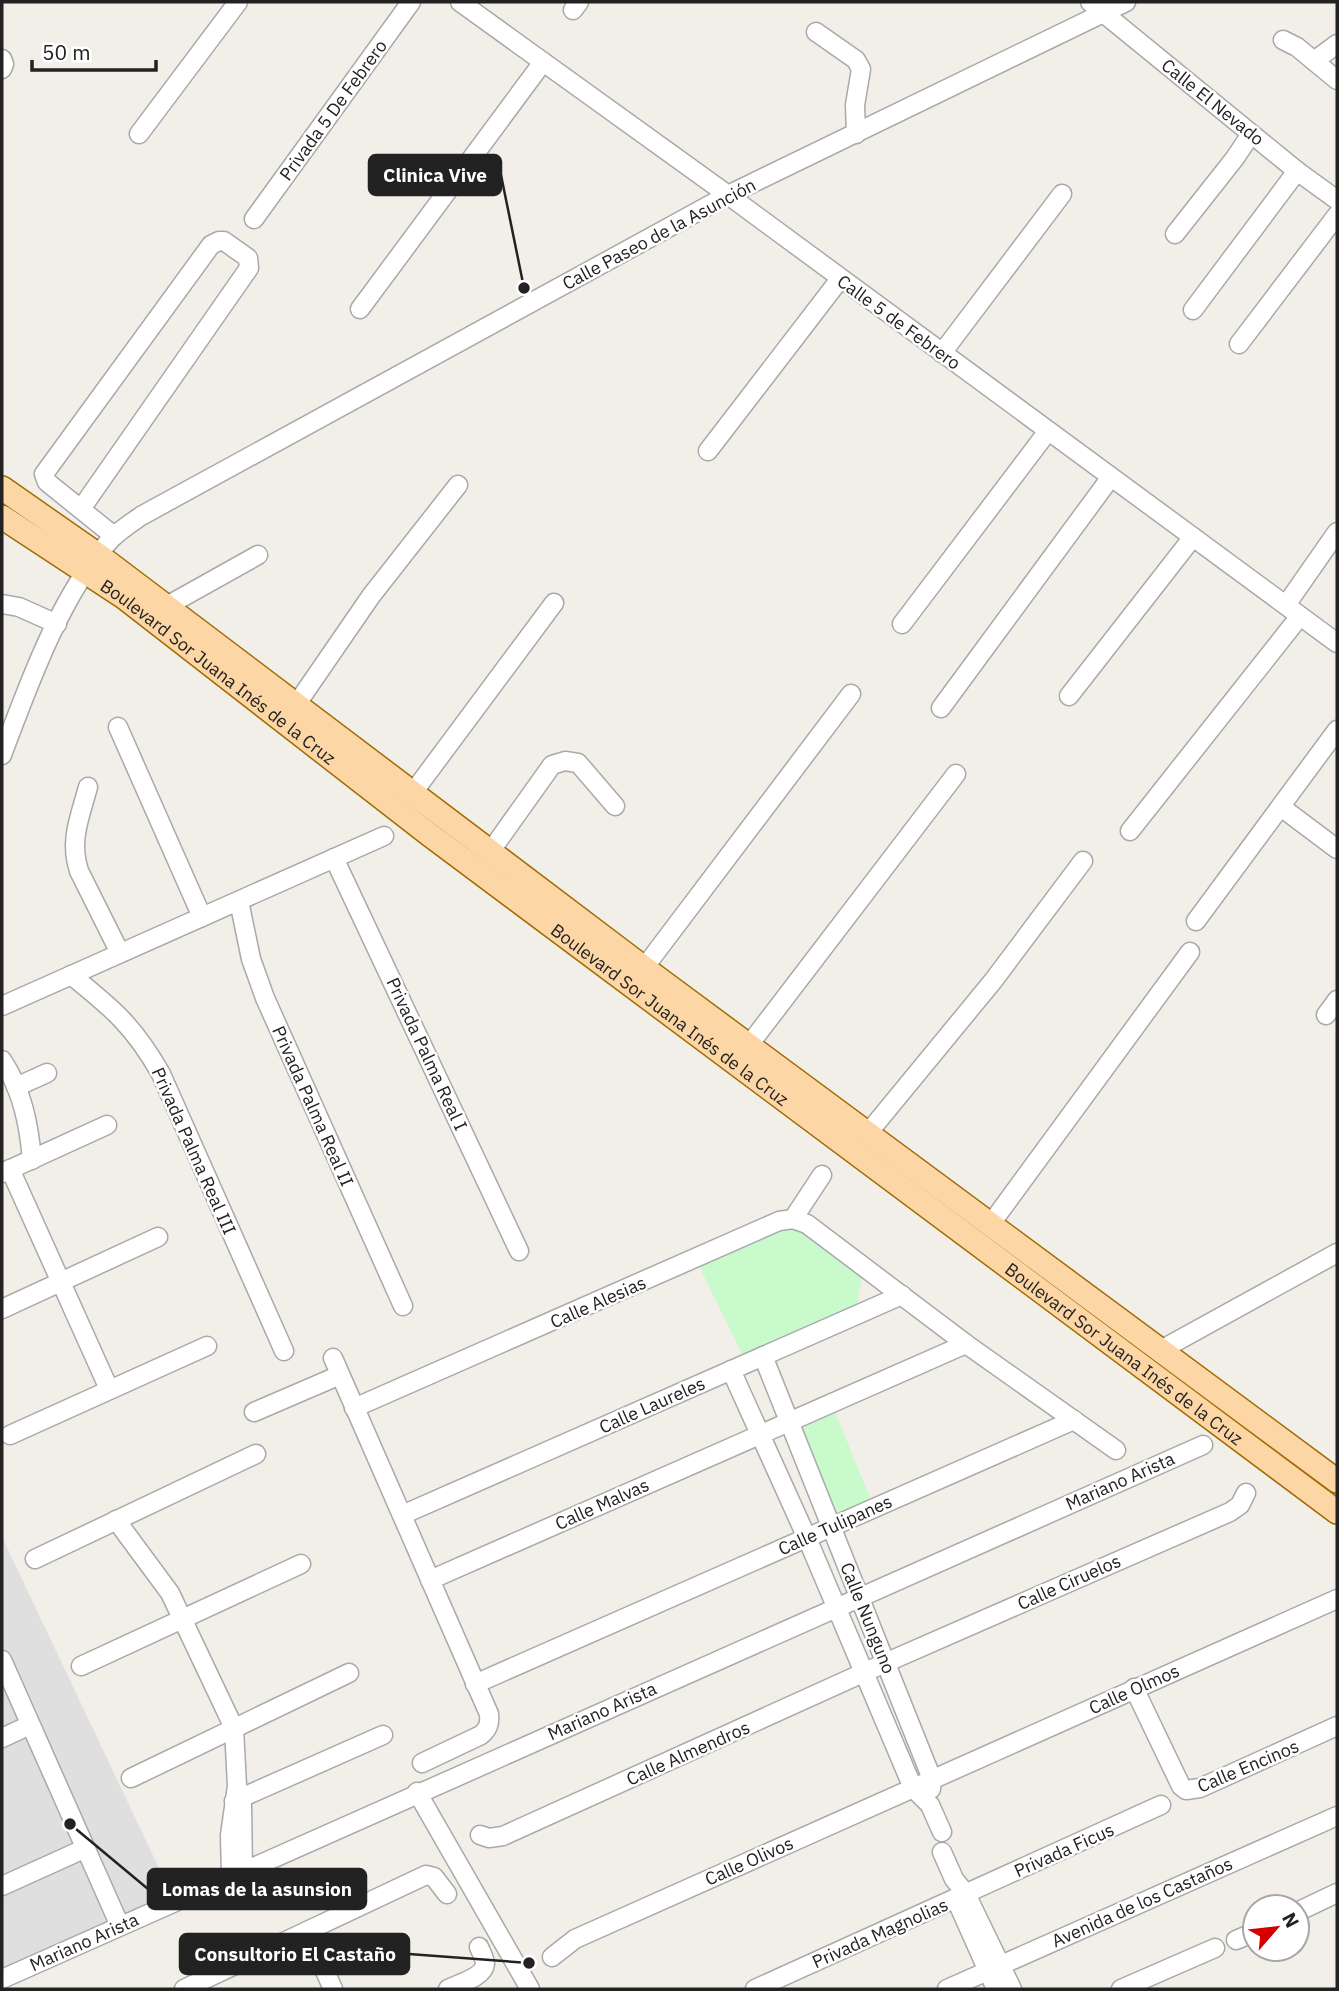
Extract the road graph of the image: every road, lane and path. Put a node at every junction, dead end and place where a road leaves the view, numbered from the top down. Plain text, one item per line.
1 (238, 2) edge
2 (411, 2) edge
3 (460, 2) edge
4 (1126, 2) edge
5 (1096, 7) edge
6 (816, 32) dead end
7 (1283, 40) dead end
8 (1337, 44) edge
9 (2, 59) edge
10 (1314, 61) junction
11 (543, 62) junction
12 (2, 69) edge
13 (1337, 79) edge
14 (139, 134) dead end
15 (856, 134) junction
16 (1251, 134) junction
17 (1297, 171) junction
18 (1062, 194) dead end
19 (729, 195) junction
20 (1337, 200) edge
21 (1337, 215) edge
22 (254, 219) dead end
23 (1175, 234) dead end
24 (840, 279) junction
25 (360, 309) dead end
26 (1193, 310) dead end
27 (1239, 344) dead end
28 (942, 353) junction
29 (1048, 431) junction
30 (708, 451) dead end
31 (1111, 477) junction
32 (458, 485) dead end
33 (2, 488) edge
34 (81, 509) junction
35 (2, 517) edge
36 (1337, 532) edge
37 (114, 536) junction
38 (1194, 537) junction
39 (258, 555) dead end
40 (92, 563) junction
41 (554, 603) dead end
42 (2, 604) edge
43 (1286, 605) junction
44 (165, 607) junction
45 (1300, 616) junction
46 (57, 624) junction
47 (902, 624) dead end
48 (1337, 643) edge
49 (851, 695) dead end
50 (1069, 696) dead end
51 (296, 705) junction
52 (941, 708) dead end
53 (8, 721) edge
54 (118, 727) dead end
55 (1337, 730) edge
56 (2, 755) edge
57 (956, 774) dead end
58 (88, 787) dead end
59 (412, 794) junction
60 (615, 806) dead end
61 (1281, 807) junction
62 (1130, 831) dead end
63 (384, 836) dead end
64 (1337, 849) edge
65 (490, 852) junction
66 (334, 858) junction
67 (1083, 861) dead end
68 (239, 901) junction
69 (202, 917) junction
70 (1196, 921) dead end
71 (1190, 952) dead end
72 (120, 953) junction
73 (644, 968) junction
74 (71, 975) junction
75 (1337, 1000) edge
76 (2, 1006) edge
77 (1326, 1015) dead end
78 (749, 1045) junction
79 (2, 1060) edge
80 (47, 1073) dead end
81 (16, 1087) junction
82 (107, 1125) dead end
83 (868, 1133) junction
84 (32, 1160) junction
85 (6, 1171) edge
86 (822, 1175) dead end
87 (793, 1219) junction
88 (990, 1225) junction
89 (158, 1237) dead end
90 (519, 1251) dead end
91 (1337, 1253) edge
92 (61, 1282) junction
93 (902, 1294) junction
94 (403, 1306) dead end
95 (2, 1309) edge
96 (966, 1344) junction
97 (207, 1346) dead end
98 (1159, 1351) junction
99 (284, 1352) dead end
100 (764, 1356) junction
101 (731, 1370) junction
102 (109, 1389) junction
103 (355, 1408) junction
104 (254, 1412) dead end
105 (1074, 1420) junction
106 (775, 1428) junction
107 (10, 1435) dead end
108 (1203, 1445) dead end
109 (1116, 1450) dead end
110 (256, 1454) dead end
111 (1337, 1481) edge
112 (1246, 1493) dead end
113 (1337, 1512) edge
114 (401, 1515) junction
115 (116, 1520) junction
116 (831, 1527) junction
117 (807, 1538) junction
118 (35, 1559) dead end
119 (301, 1564) dead end
120 (430, 1580) junction
121 (859, 1597) junction
122 (1337, 1599) edge
123 (836, 1608) junction
124 (183, 1619) junction
125 (2, 1660) edge
126 (886, 1663) junction
127 (81, 1666) dead end
128 (349, 1673) dead end
129 (864, 1673) junction
130 (475, 1684) junction
131 (1134, 1688) junction
132 (30, 1725) junction
133 (1337, 1726) edge
134 (234, 1728) junction
135 (383, 1735) dead end
136 (2, 1738) edge
137 (422, 1763) dead end
138 (131, 1778) dead end
139 (932, 1779) junction
140 (913, 1788) junction
141 (417, 1792) junction
142 (238, 1795) junction
143 (930, 1804) junction
144 (1161, 1805) dead end
145 (1337, 1816) edge
146 (942, 1832) dead end
147 (484, 1837) dead end
148 (86, 1848) junction
149 (942, 1853) dead end
150 (237, 1873) junction
151 (2, 1886) edge
152 (1337, 1893) edge
153 (447, 1894) dead end
154 (961, 1896) junction
155 (1311, 1905) edge
156 (120, 1926) junction
157 (307, 1931) junction
158 (1241, 1938) edge
159 (1236, 1940) dead end
160 (479, 1947) dead end
161 (1215, 1948) dead end
162 (552, 1958) dead end
163 (994, 1968) junction
164 (2, 1979) edge
165 (184, 1989) edge
166 (332, 1989) edge
167 (448, 1989) edge
168 (530, 1989) edge
169 (755, 1989) edge
170 (947, 1989) edge
171 (996, 1989) edge
172 (1012, 1989) edge
173 (1121, 1989) edge

1 - 14 street
2 - 22 street, Privada 5 De Febrero
3 - 11 street, Calle 5 de Febrero
4 - 5 street, Calle Paseo de la Asunción
5 - 15 street, Calle Paseo de la Asunción
5 - 16 street, Calle El Nevado
6 - 15 street
7 - 10 street
8 - 10 street
9 - 12 street
10 - 13 street
11 - 19 street, Calle 5 de Febrero
11 - 25 street
15 - 19 street, Calle Paseo de la Asunción
16 - 17 street, Calle El Nevado
16 - 23 street
17 - 20 street, Calle El Nevado
17 - 26 street
18 - 28 street
19 - 24 street, Calle 5 de Febrero
19 - 37 street, Calle Paseo de la Asunción
21 - 27 street
24 - 28 street, Calle 5 de Febrero
24 - 30 street
28 - 29 street, Calle 5 de Febrero
29 - 31 street, Calle 5 de Febrero
29 - 47 street
31 - 38 street, Calle 5 de Febrero
31 - 52 street
32 - 51 street
33 - 40 main road, Boulevard Sor Juana Inés de la Cruz
34 - 34 street
34 - 37 street
35 - 40 main road, Boulevard Sor Juana Inés de la Cruz
36 - 43 street
37 - 40 street, Calle Paseo de la Asunción
38 - 43 street, Calle 5 de Febrero
38 - 50 street
39 - 44 street
40 - 44 main road, Boulevard Sor Juana Inés de la Cruz
40 - 46 street, Calle Paseo de la Asunción
40 - 113 main road, Boulevard Sor Juana Inés de la Cruz
41 - 59 street
42 - 46 street
43 - 45 street, Calle 5 de Febrero
44 - 51 main road, Boulevard Sor Juana Inés de la Cruz
45 - 48 street, Calle 5 de Febrero
45 - 62 street
46 - 53 street, Calle Paseo de la Asunción
49 - 73 street
51 - 59 main road, Boulevard Sor Juana Inés de la Cruz
53 - 56 street, Calle Paseo de la Asunción
54 - 69 street
55 - 61 street
57 - 78 street
58 - 72 street
59 - 65 main road, Boulevard Sor Juana Inés de la Cruz
60 - 65 street
61 - 64 street
61 - 70 street
63 - 66 street
65 - 73 main road, Boulevard Sor Juana Inés de la Cruz
66 - 68 street
66 - 90 street, Privada Palma Real I
67 - 83 street
68 - 69 street
68 - 94 street, Privada Palma Real II
69 - 72 street
71 - 88 street
72 - 74 street
73 - 78 main road, Boulevard Sor Juana Inés de la Cruz
74 - 76 street
74 - 99 street, Privada Palma Real III
75 - 77 street
78 - 83 main road, Boulevard Sor Juana Inés de la Cruz
79 - 81 street
80 - 81 street
81 - 84 street
82 - 84 street
83 - 88 main road, Boulevard Sor Juana Inés de la Cruz
84 - 85 street
85 - 92 street
86 - 87 street
87 - 93 street
87 - 103 street, Calle Alesias
88 - 98 main road, Boulevard Sor Juana Inés de la Cruz
89 - 92 street
91 - 98 street
92 - 95 street
92 - 102 street
93 - 96 street
93 - 100 street, Calle Laureles
96 - 105 street
96 - 106 street
97 - 102 street
98 - 111 main road, Boulevard Sor Juana Inés de la Cruz
100 - 101 street, Calle Laureles
100 - 106 street, Calle Nunguno
101 - 106 street, Calle Nunguno
101 - 114 street, Calle Laureles
102 - 107 street
103 - 104 street
103 - 114 street
105 - 109 street
105 - 116 street, Calle Tulipanes
106 - 116 street, Calle Nunguno
106 - 117 street, Calle Nunguno
106 - 120 street, Calle Malvas
108 - 121 street, Mariano Arista
110 - 115 street
112 - 126 street, Calle Ciruelos
114 - 120 street
115 - 118 street
115 - 124 street
116 - 117 street, Calle Tulipanes
116 - 121 street, Calle Nunguno
117 - 123 street, Calle Nunguno
117 - 130 street, Calle Tulipanes
119 - 124 street
120 - 130 street
121 - 123 street, Mariano Arista
121 - 126 street, Calle Nunguno
122 - 131 street, Calle Olmos
123 - 129 street, Calle Nunguno
123 - 141 street, Mariano Arista
124 - 127 street
124 - 134 street
125 - 132 street
126 - 129 street, Calle Almendros
126 - 139 street, Calle Nunguno
128 - 134 street
129 - 140 street, Calle Nunguno
129 - 147 street, Calle Almendros
130 - 137 street
131 - 133 street, Calle Encinos
131 - 139 street, Calle Olmos
132 - 136 street
132 - 148 street
134 - 138 street
134 - 142 street
135 - 142 street
139 - 140 street, Calle Olivos
139 - 143 street, Calle Nunguno
140 - 143 street, Calle Nunguno
140 - 162 street, Calle Olivos
141 - 150 street, Mariano Arista
141 - 168 street
142 - 150 street
143 - 146 street, Calle Nunguno
144 - 154 street, Privada Ficus
145 - 163 street, Avenida de los Castaños
148 - 151 street
148 - 156 street
149 - 154 street
150 - 156 street, Mariano Arista
152 - 155 street
153 - 157 street
154 - 163 street
154 - 169 street, Privada Magnolias
156 - 164 street, Mariano Arista
157 - 165 street
157 - 166 street
158 - 159 street
160 - 167 street
161 - 173 street
163 - 170 street, Avenida de los Castaños
163 - 171 street
163 - 172 street

